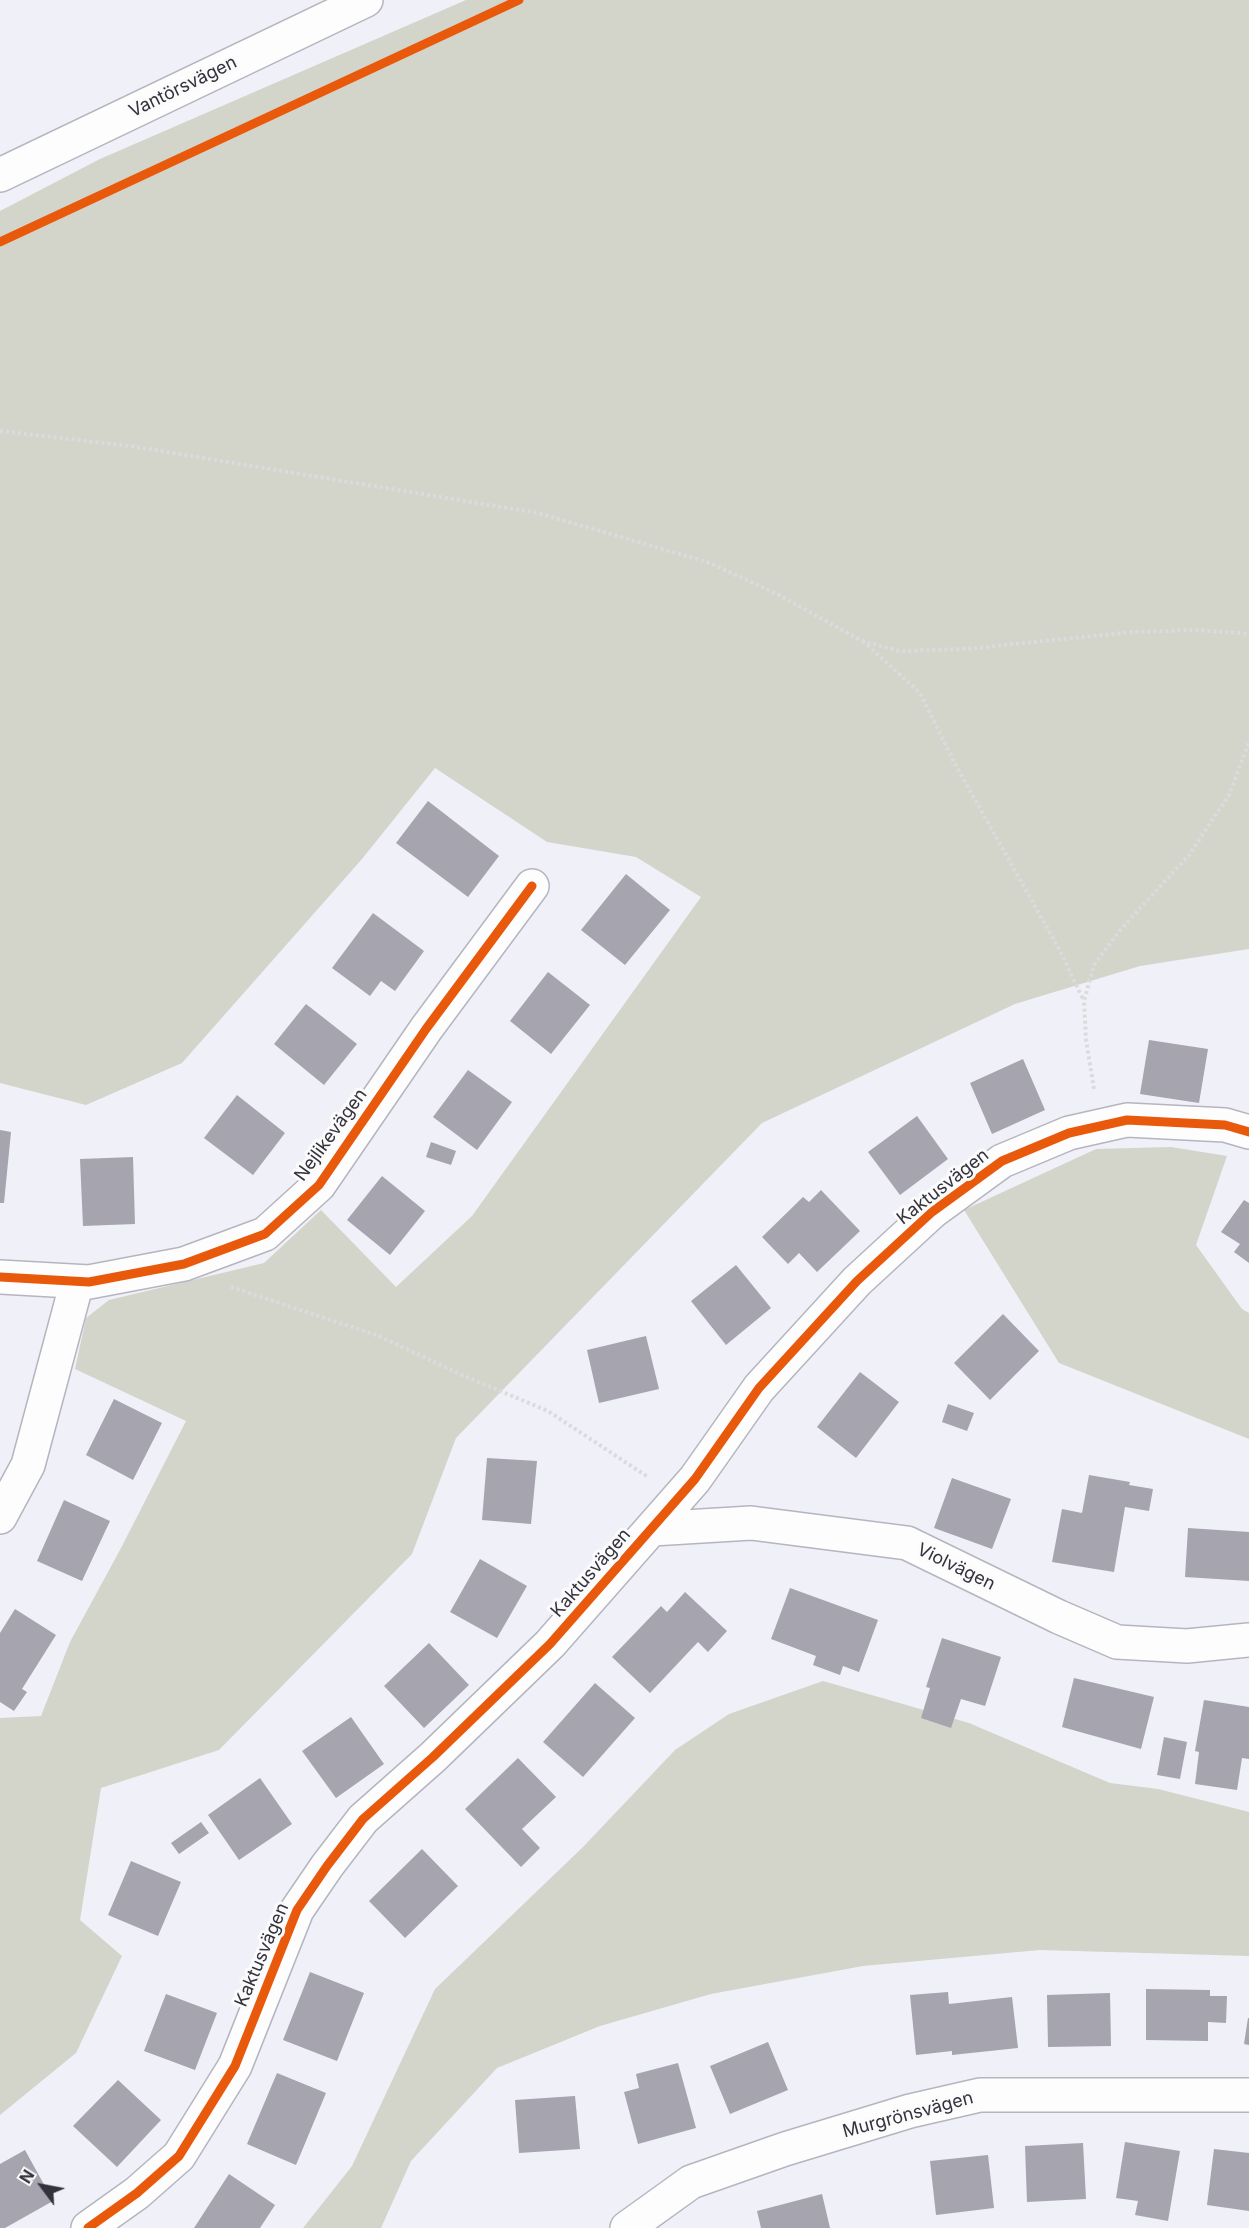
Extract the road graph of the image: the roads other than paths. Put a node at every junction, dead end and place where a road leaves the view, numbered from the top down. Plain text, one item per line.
1 (366, 0) edge
2 (0, 175) edge
3 (532, 886) dead end
4 (1249, 1132) edge
5 (0, 1277) edge
6 (77, 1282) junction
7 (0, 1517) edge
8 (652, 1529) junction
9 (1249, 1640) edge
10 (1249, 2095) edge
11 (88, 2228) edge
12 (627, 2228) edge

1 - 2 street, Vantörsvägen
3 - 6 street, Nejlikevägen
4 - 8 street, Kaktusvägen
5 - 6 street, Nejlikevägen
6 - 7 street
8 - 9 street, Violvägen
8 - 11 street, Kaktusvägen
10 - 12 street, Murgrönsvägen

